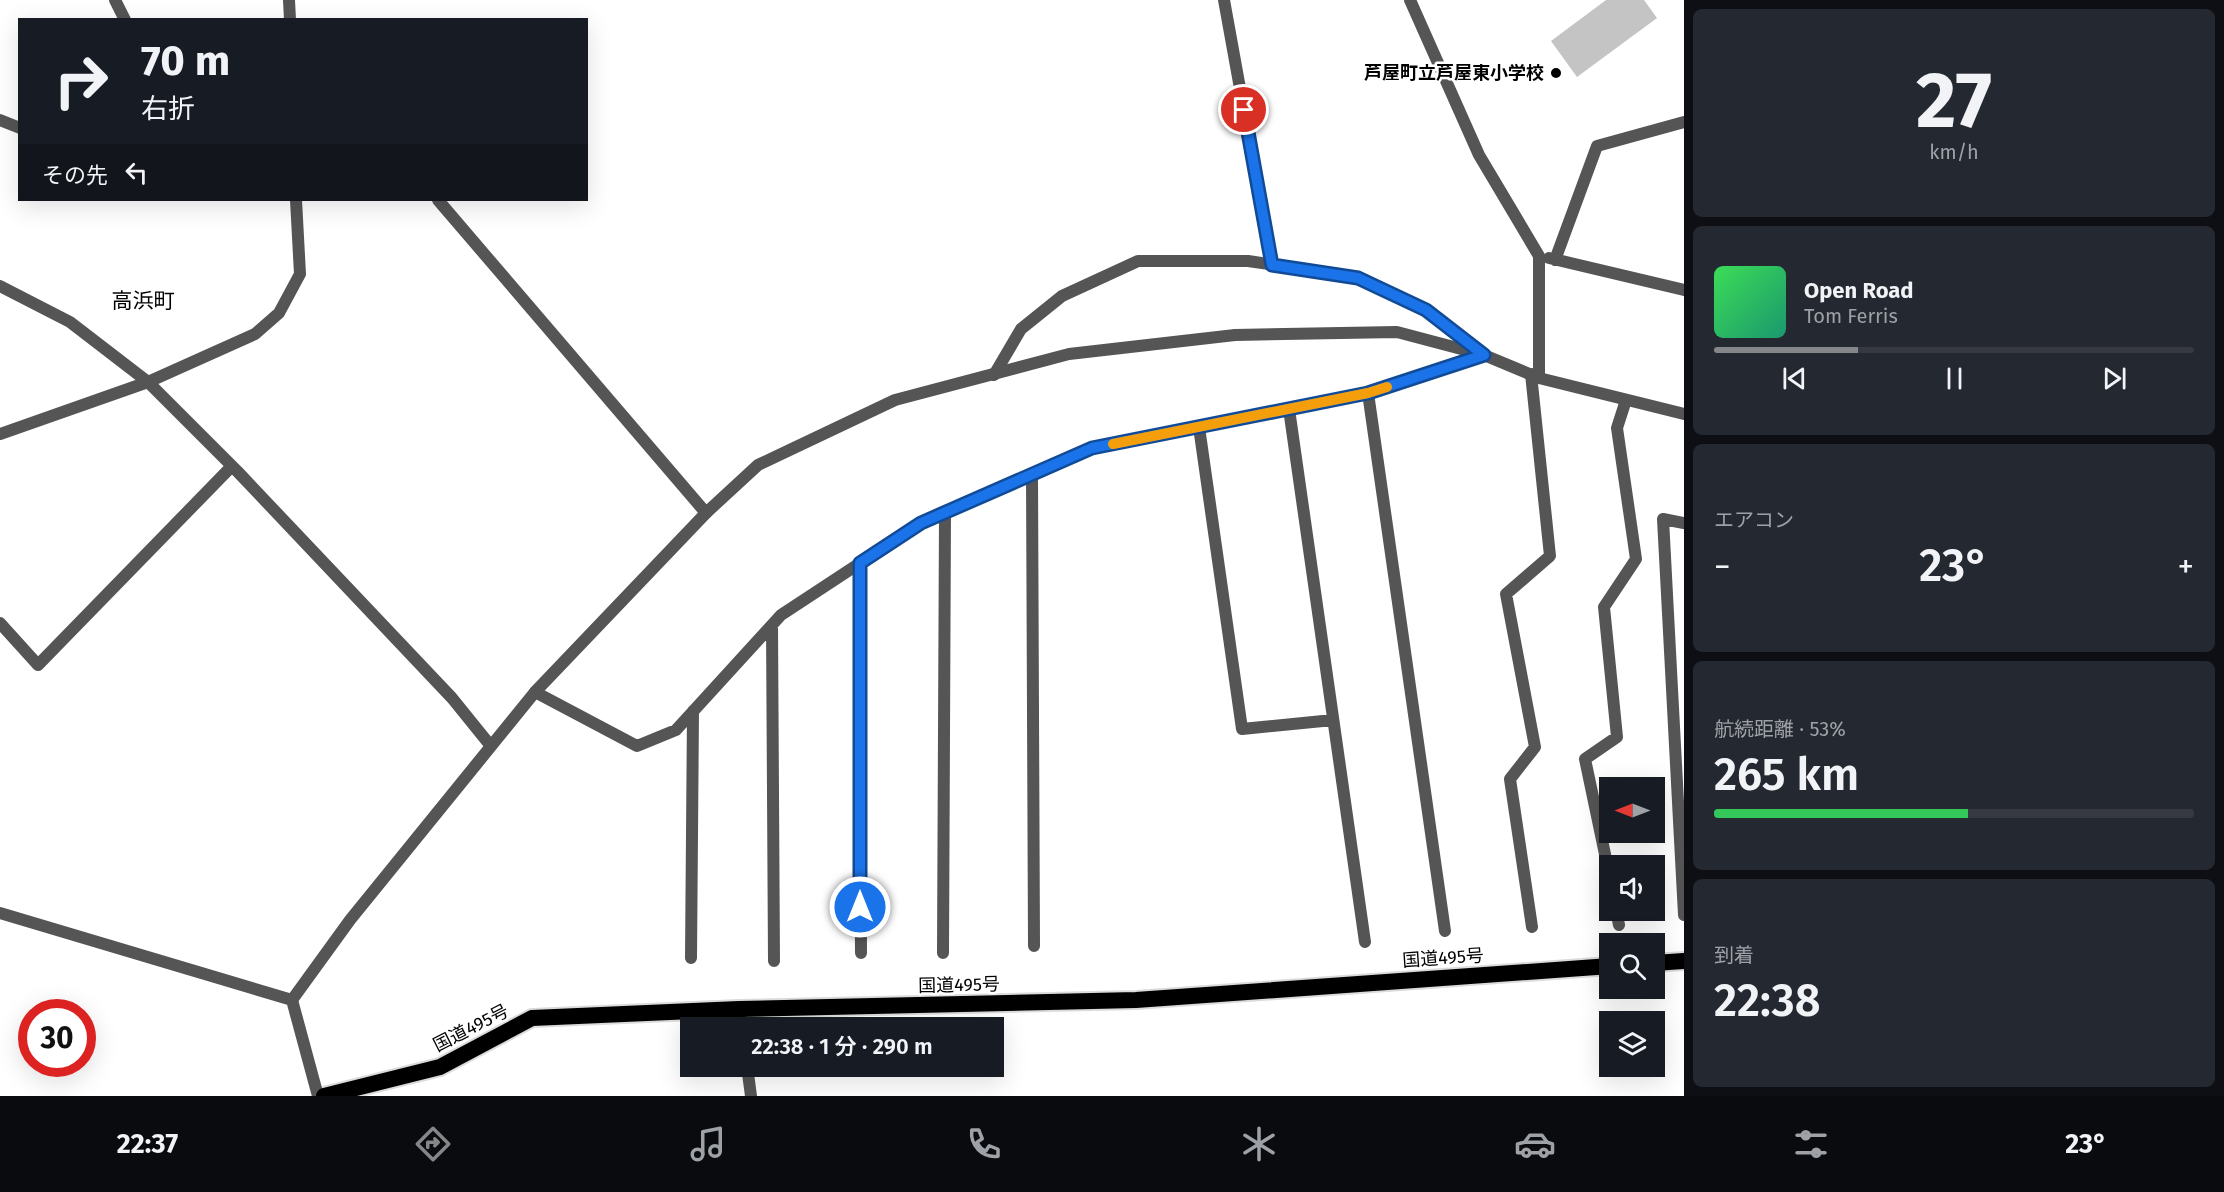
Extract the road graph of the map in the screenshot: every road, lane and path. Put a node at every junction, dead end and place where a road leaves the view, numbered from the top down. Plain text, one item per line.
1 (115, 0) edge
2 (289, 0) edge
3 (1224, 0) edge
4 (1410, 0) edge
5 (124, 18) edge
6 (290, 18) edge
7 (0, 120) edge
8 (1684, 122) edge
9 (18, 127) edge
10 (296, 201) edge
11 (439, 201) edge
12 (1539, 256) junction
13 (1555, 260) junction
14 (1272, 265) junction
15 (0, 286) edge
16 (1684, 290) edge
17 (1484, 355) junction
18 (994, 375) junction
19 (1535, 376) junction
20 (148, 382) junction
21 (1368, 393) junction
22 (1626, 400) junction
23 (1289, 409) junction
24 (1684, 414) edge
25 (1199, 427) junction
26 (0, 434) edge
27 (232, 466) junction
28 (1032, 475) junction
29 (706, 513) junction
30 (945, 513) junction
31 (1684, 523) edge
32 (860, 563) junction
33 (0, 623) edge
34 (772, 625) junction
35 (536, 692) junction
36 (693, 711) junction
37 (1333, 720) junction
38 (490, 745) junction
39 (1605, 855) edge
40 (0, 913) edge
41 (1684, 915) edge
42 (1618, 921) edge
43 (1619, 925) dead end
44 (1532, 927) dead end
45 (1445, 931) dead end
46 (1365, 942) dead end
47 (1034, 946) dead end
48 (861, 952) dead end
49 (943, 953) dead end
50 (691, 958) dead end
51 (774, 961) dead end
52 (1684, 961) edge
53 (1665, 962) edge
54 (1599, 967) edge
55 (292, 1000) junction
56 (739, 1009) junction
57 (740, 1017) edge
58 (748, 1077) edge
59 (318, 1096) edge
60 (324, 1096) edge
61 (751, 1096) edge

1 - 5 street
2 - 6 street
3 - 14 street
4 - 12 street
7 - 9 street
8 - 13 street
10 - 20 street
11 - 29 street
12 - 13 street
12 - 19 street
13 - 16 street
14 - 17 street
14 - 18 street
15 - 20 street
17 - 18 street
17 - 19 street
17 - 21 street
18 - 29 street
19 - 22 street
19 - 44 street
20 - 26 street
20 - 27 street
21 - 23 street
21 - 45 street
22 - 24 street
22 - 39 street
23 - 25 street
23 - 37 street
25 - 28 street
25 - 37 street
27 - 33 street
27 - 38 street
28 - 30 street
28 - 47 street
29 - 35 street
30 - 32 street
30 - 49 street
31 - 41 street
32 - 34 street
32 - 48 street
34 - 36 street
34 - 51 street
35 - 36 street
35 - 38 street
36 - 50 street
37 - 46 street
38 - 55 street
40 - 55 street
42 - 43 street
52 - 53 highway
54 - 56 highway, 国道495号
55 - 59 street
56 - 57 street
56 - 60 highway, 国道495号
58 - 61 street

